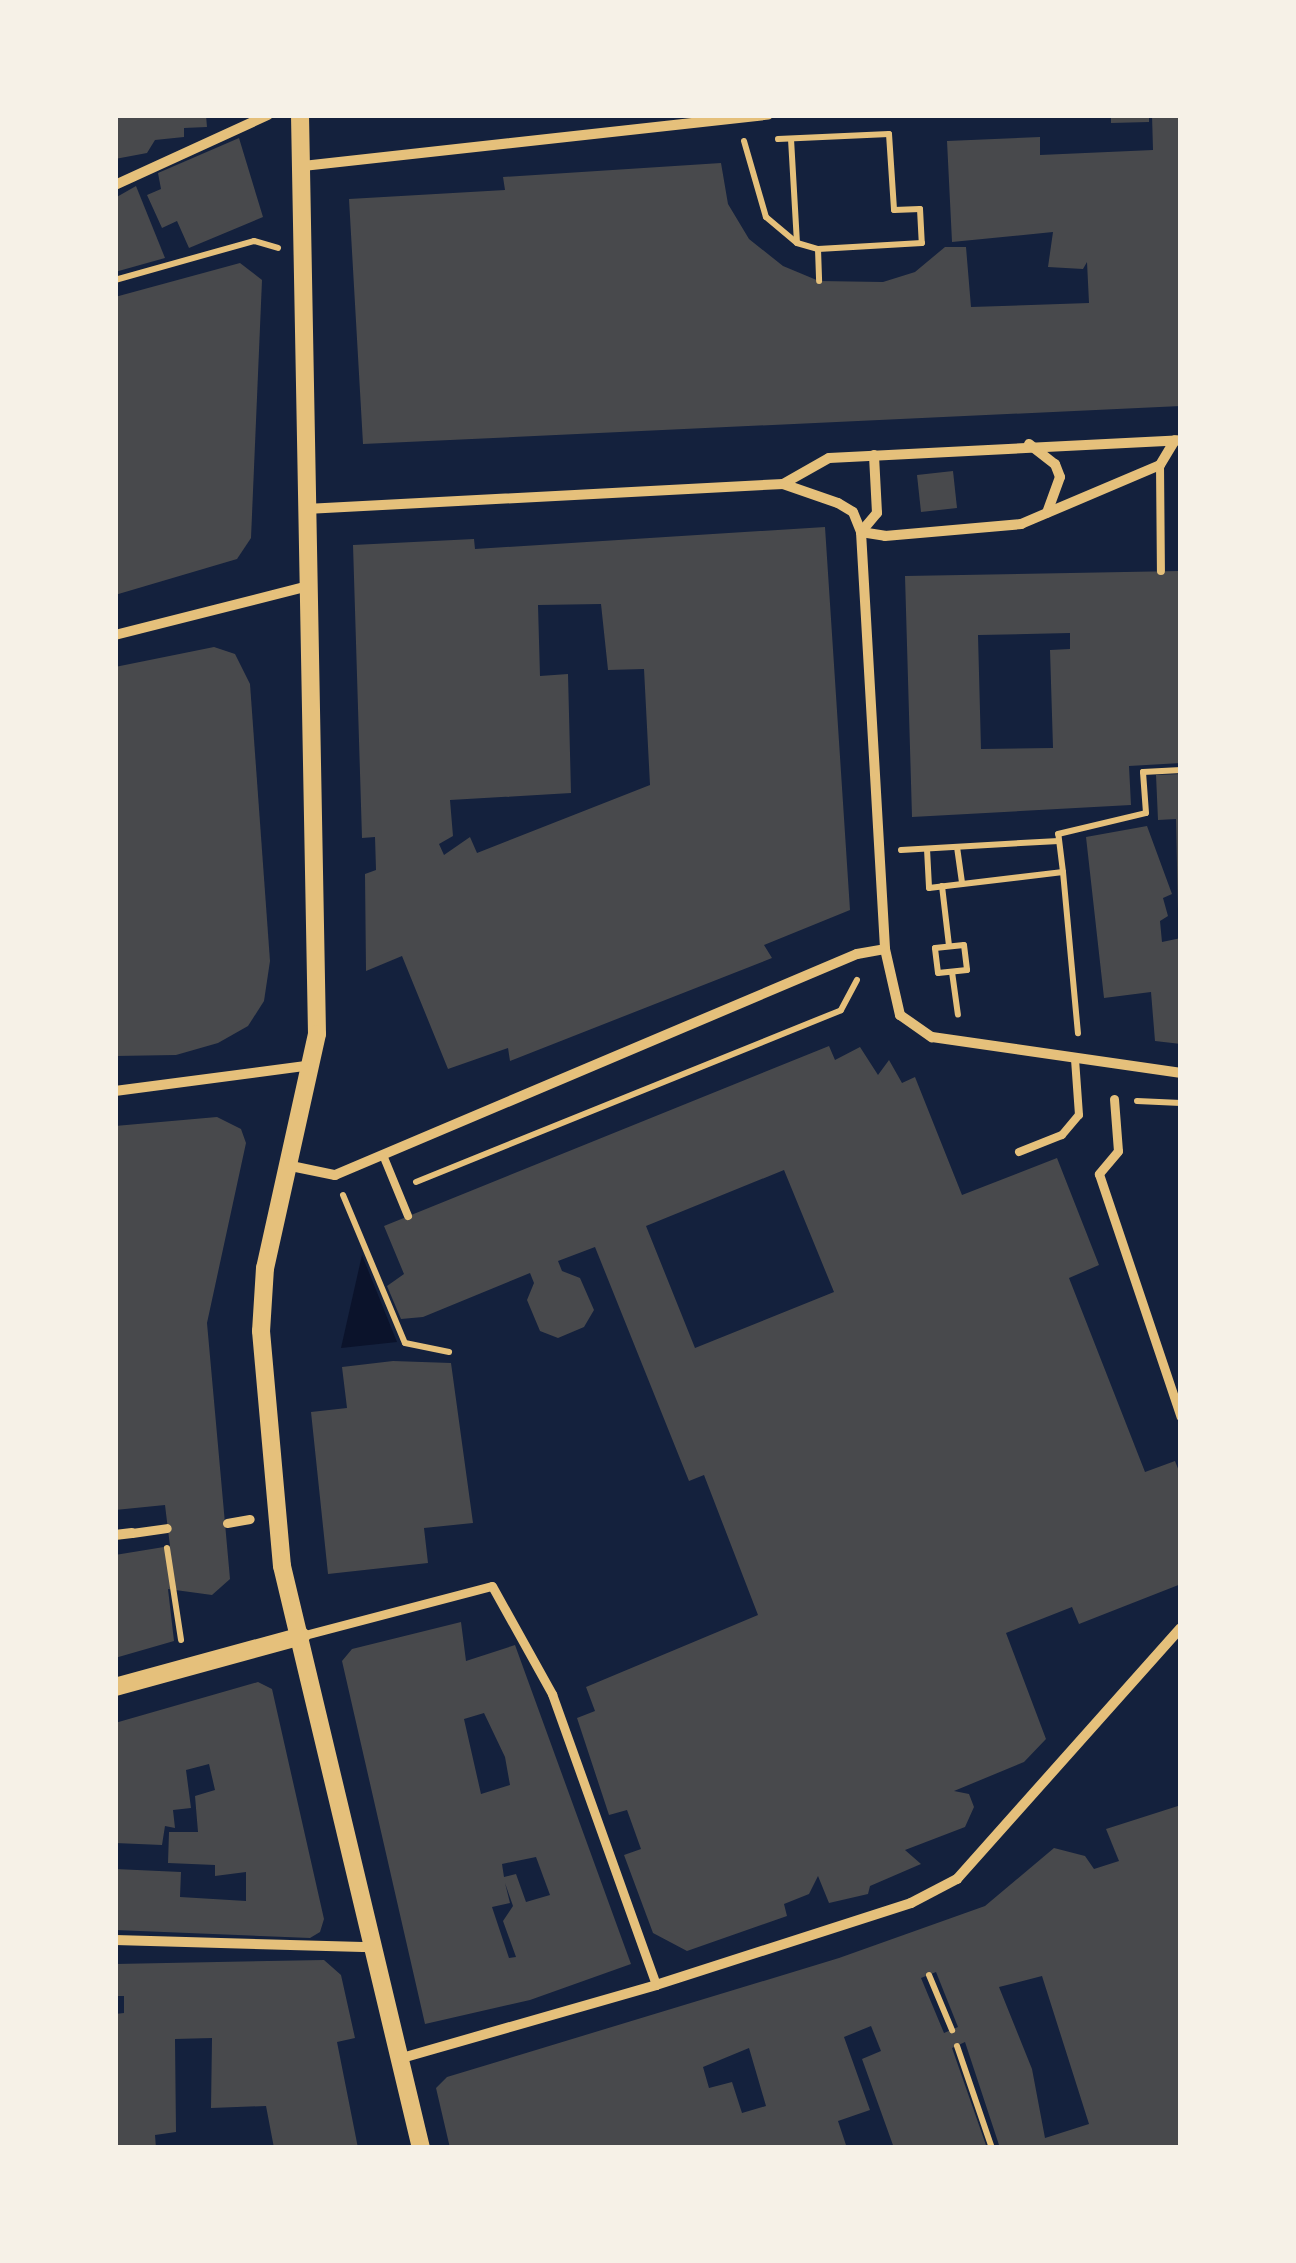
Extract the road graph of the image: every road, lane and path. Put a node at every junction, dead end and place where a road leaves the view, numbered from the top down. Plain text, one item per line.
1 (268, 115) edge
2 (300, 115) edge
3 (768, 115) edge
4 (790, 138) junction
5 (302, 166) junction
6 (115, 184) edge
7 (797, 244) junction
8 (280, 248) dead end
9 (818, 249) junction
10 (115, 280) edge
11 (819, 281) dead end
12 (1178, 440) edge
13 (1028, 444) junction
14 (874, 455) junction
15 (1160, 466) junction
16 (783, 484) junction
17 (305, 509) junction
18 (1046, 512) junction
19 (862, 532) junction
20 (1161, 571) dead end
21 (309, 586) junction
22 (115, 635) edge
23 (1181, 770) edge
24 (1059, 841) junction
25 (957, 847) junction
26 (927, 849) junction
27 (879, 852) junction
28 (1063, 872) junction
29 (962, 884) junction
30 (942, 886) junction
31 (949, 946) junction
32 (885, 949) junction
33 (952, 972) junction
34 (860, 975) dead end
35 (956, 1000) dead end
36 (1075, 1059) junction
37 (314, 1065) junction
38 (1181, 1074) edge
39 (115, 1091) edge
40 (1114, 1099) joint
41 (1181, 1103) edge
42 (1019, 1152) dead end
43 (383, 1155) junction
44 (291, 1166) junction
45 (335, 1175) junction
46 (397, 1190) junction
47 (408, 1216) dead end
48 (449, 1352) dead end
49 (1178, 1403) edge
50 (1181, 1417) edge
51 (250, 1519) dead end
52 (226, 1522) dead end
53 (162, 1529) joint
54 (132, 1533) joint
55 (115, 1535) edge
56 (1181, 1628) edge
57 (300, 1636) junction
58 (184, 1668) junction
59 (115, 1687) edge
60 (115, 1940) edge
61 (372, 1947) junction
62 (928, 1975) dead end
63 (656, 1985) junction
64 (952, 2030) dead end
65 (957, 2046) dead end
66 (402, 2058) junction
67 (421, 2148) edge
68 (992, 2148) edge

1 - 6 street
2 - 5 street
3 - 5 street
4 - 7 path
4 - 7 path
4 - 9 path
5 - 17 street
7 - 9 path
8 - 10 path
9 - 11 path
12 - 13 street
12 - 15 street
13 - 14 street
13 - 18 street
14 - 16 street
14 - 19 street
15 - 18 street
15 - 20 lane
16 - 17 street
16 - 19 street
17 - 21 street
18 - 19 street
19 - 27 street
21 - 22 street
21 - 37 street
23 - 24 path
24 - 25 path
24 - 28 path
25 - 26 path
25 - 29 path
26 - 27 path
26 - 30 path
27 - 32 street
28 - 29 path
28 - 36 path
29 - 30 path
30 - 31 path
31 - 33 path
31 - 33 path
32 - 36 street
32 - 43 street
33 - 35 path
34 - 46 path
36 - 38 street
36 - 42 lane
37 - 39 street
37 - 44 street
40 - 41 path
40 - 49 street
43 - 45 street
43 - 46 lane
44 - 45 street
44 - 57 street
45 - 48 path
46 - 47 lane
49 - 50 street
51 - 52 street
53 - 54 street
53 - 58 path
54 - 55 street
56 - 63 street
57 - 58 street
57 - 61 street
57 - 63 street
58 - 59 street
60 - 61 street
61 - 66 street
62 - 64 path
63 - 66 street
65 - 68 path
66 - 67 street

